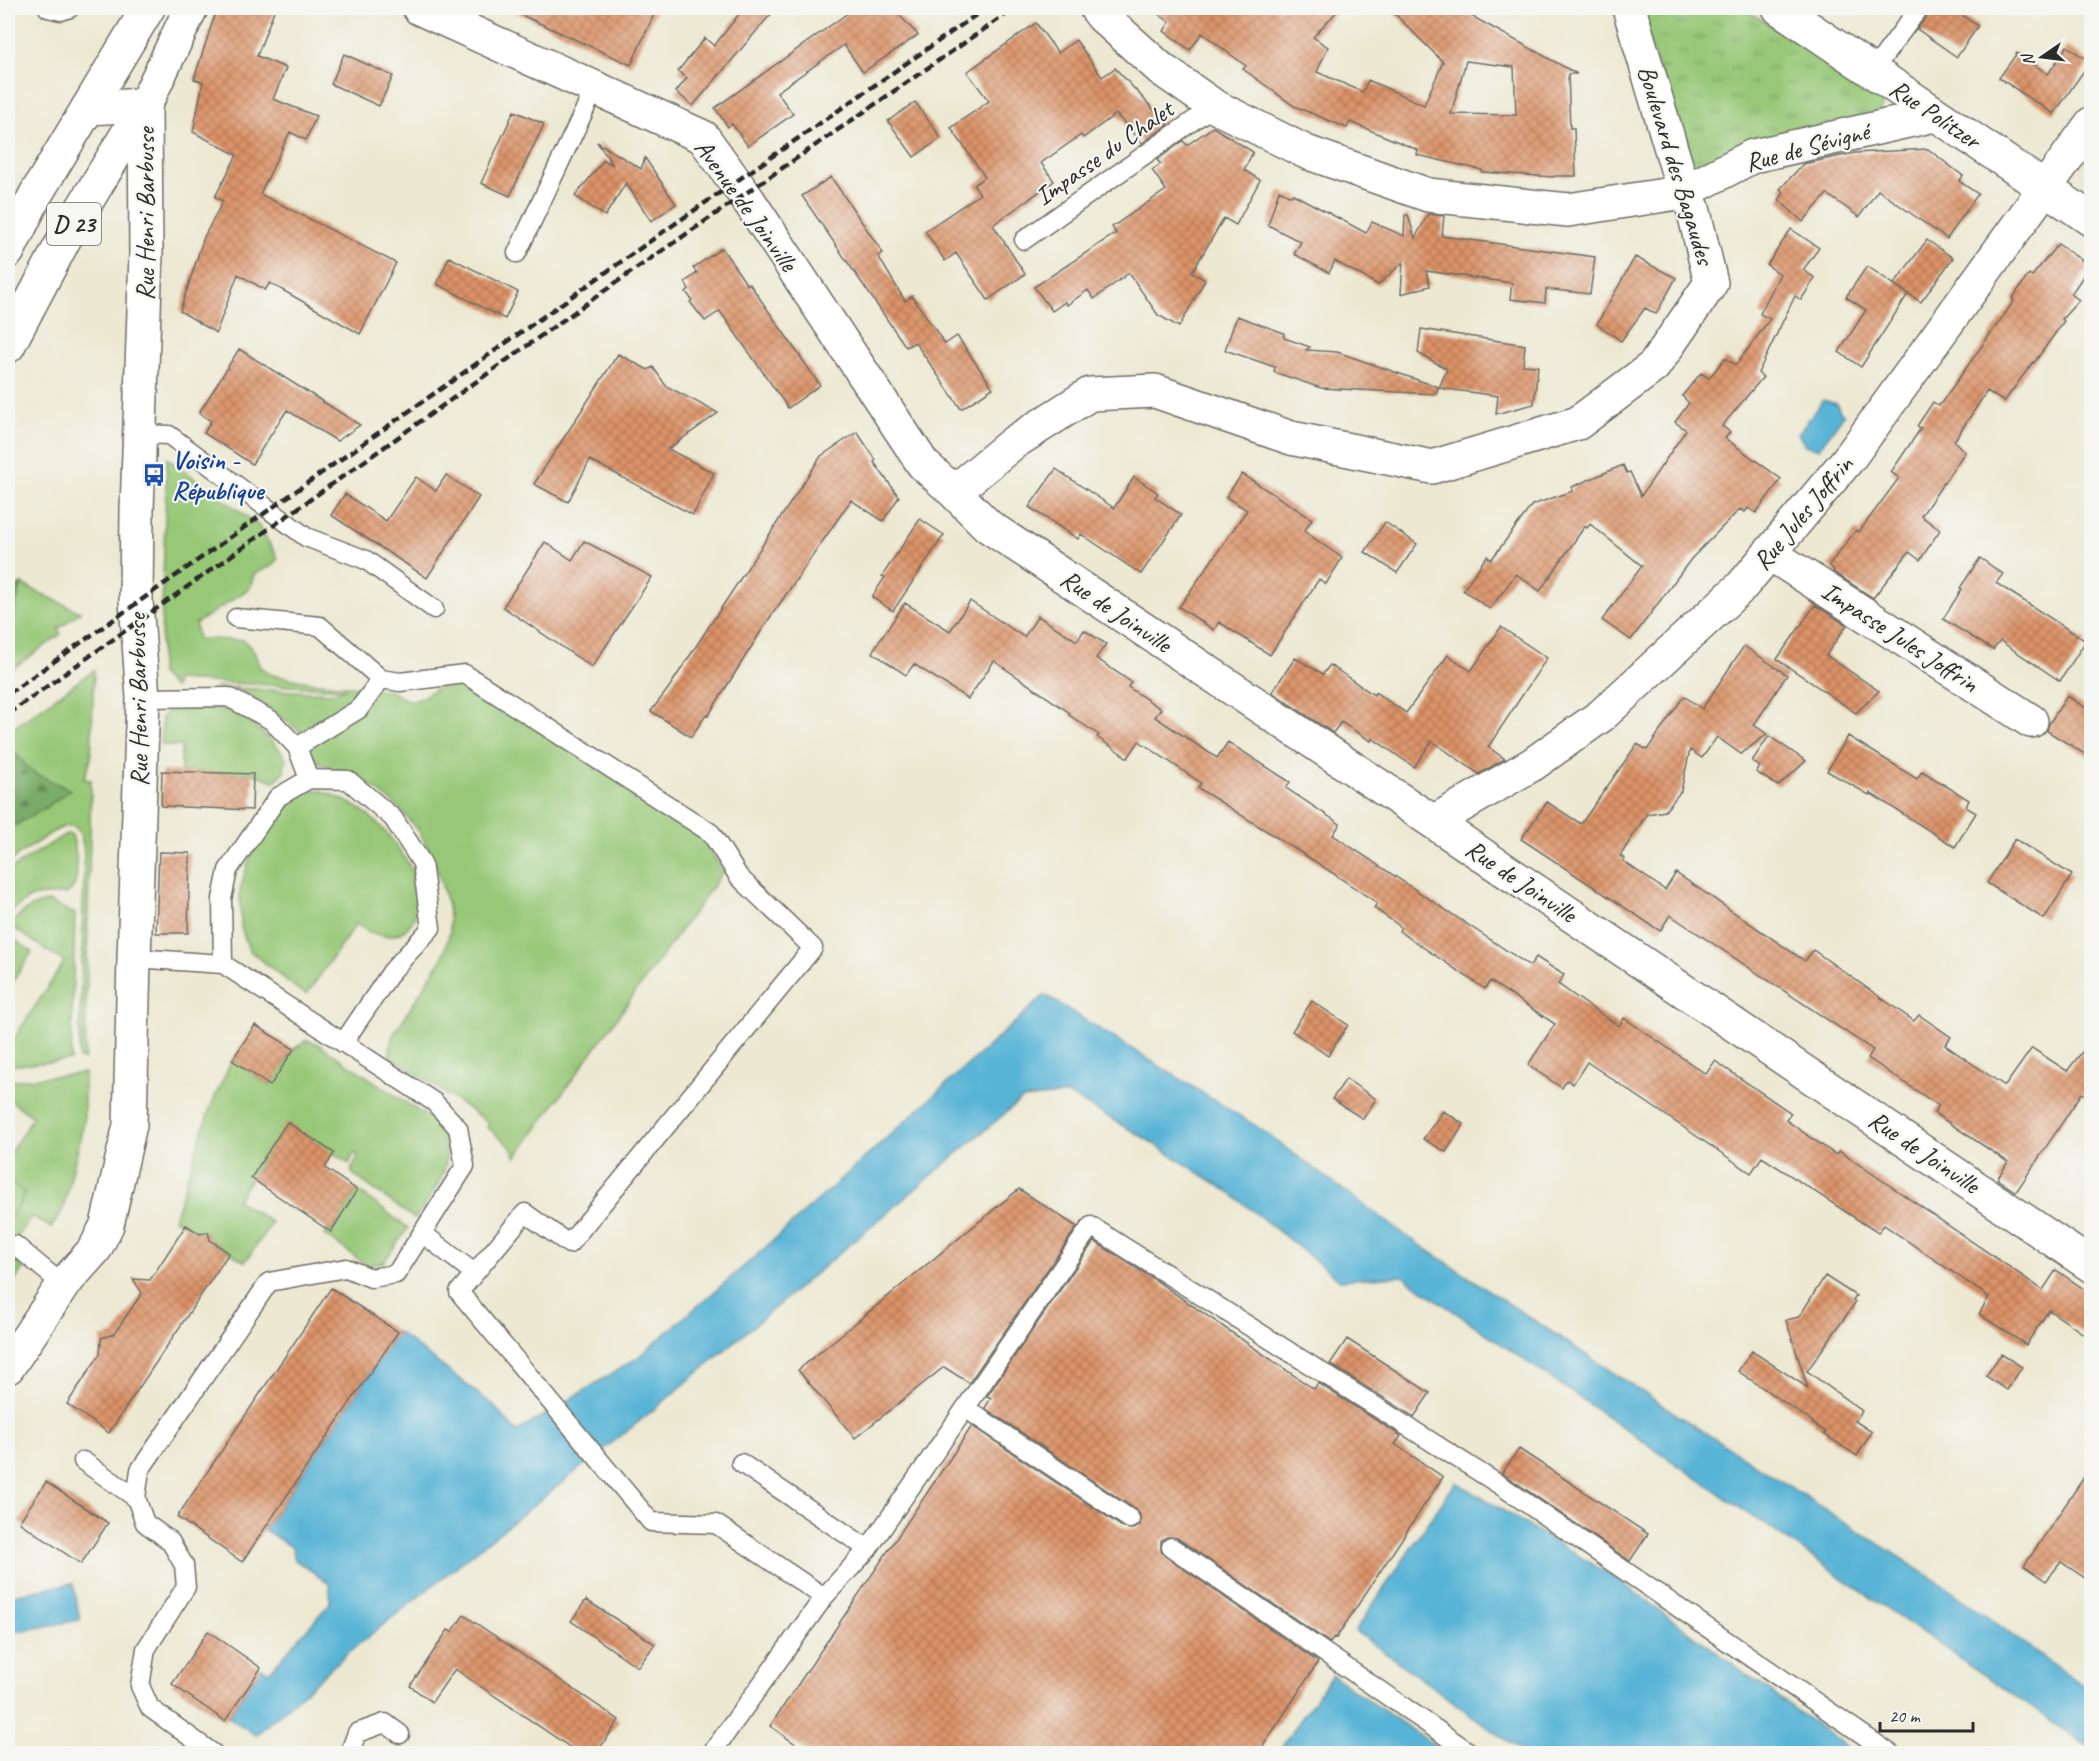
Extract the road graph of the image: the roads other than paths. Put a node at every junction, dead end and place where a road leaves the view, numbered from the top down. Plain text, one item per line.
1 (48, 8) edge
2 (70, 8) edge
3 (148, 8) edge
4 (190, 8) edge
5 (419, 8) edge
6 (1629, 8) edge
7 (1779, 8) edge
8 (1919, 8) edge
9 (1104, 10) edge
10 (1872, 72) junction
11 (595, 88) junction
12 (145, 105) junction
13 (1214, 106) junction
14 (88, 108) junction
15 (1935, 115) junction
16 (2091, 123) edge
17 (2045, 189) junction
18 (1684, 192) junction
19 (2091, 220) edge
20 (10, 238) edge
21 (1024, 240) dead end
22 (517, 253) dead end
23 (8, 346) edge
24 (141, 434) junction
25 (954, 492) junction
26 (1769, 553) junction
27 (434, 609) dead end
28 (236, 618) dead end
29 (381, 679) junction
30 (143, 698) junction
31 (2031, 721) dead end
32 (297, 747) junction
33 (309, 779) junction
34 (1433, 822) junction
35 (134, 958) junction
36 (223, 964) junction
37 (343, 1043) junction
38 (422, 1233) junction
39 (15, 1245) dead end
40 (2088, 1255) edge
41 (474, 1273) junction
42 (63, 1285) junction
43 (8, 1367) edge
44 (965, 1408) junction
45 (83, 1461) dead end
46 (741, 1463) dead end
47 (136, 1498) junction
48 (1130, 1519) dead end
49 (1171, 1547) dead end
50 (868, 1549) junction
51 (824, 1596) junction
52 (400, 1734) dead end
53 (715, 1752) edge
54 (214, 1754) edge
55 (349, 1754) edge
56 (1472, 1754) edge
57 (1891, 1754) edge

1 - 2 lane
3 - 14 street, D 23
4 - 12 street, Rue Henri Barbusse / D 23
5 - 11 street, Avenue de Joinville
6 - 18 street, Boulevard des Bagaudes
7 - 10 street, Rue Politzer
8 - 10 lane
9 - 13 street, Rue de Sévigné
10 - 15 street, Rue Politzer
11 - 22 lane
11 - 25 street, Avenue de Joinville
12 - 14 street
12 - 23 street, D 23
12 - 24 street, Rue Henri Barbusse
13 - 18 street, Rue de Sévigné
13 - 21 lane, Impasse du Chalet
14 - 20 street, D 23
15 - 17 street, Rue Politzer
15 - 18 street, Rue de Sévigné
16 - 17 street, Rue Jules Joffrin
17 - 19 street, Rue Politzer
17 - 26 street, Rue Jules Joffrin
18 - 25 street, Boulevard des Bagaudes
24 - 27 lane
24 - 30 street, Rue Henri Barbusse
25 - 34 street, Rue de Joinville
26 - 31 street, Impasse Jules Joffrin
26 - 34 street, Rue Jules Joffrin
28 - 29 lane
29 - 32 lane
29 - 41 lane
30 - 32 lane
30 - 35 street, Rue Henri Barbusse
32 - 33 lane
33 - 36 lane
33 - 37 lane
34 - 40 street, Rue de Joinville
35 - 36 lane
35 - 42 street, Rue Henri Barbusse
36 - 37 lane
37 - 38 lane
38 - 41 lane
38 - 47 lane
39 - 42 lane
41 - 51 lane
42 - 43 street, Rue Henri Barbusse
44 - 48 lane
44 - 50 lane
44 - 57 lane
45 - 47 lane
46 - 50 lane
47 - 54 lane
49 - 56 lane
50 - 51 lane
51 - 53 lane
52 - 55 lane

